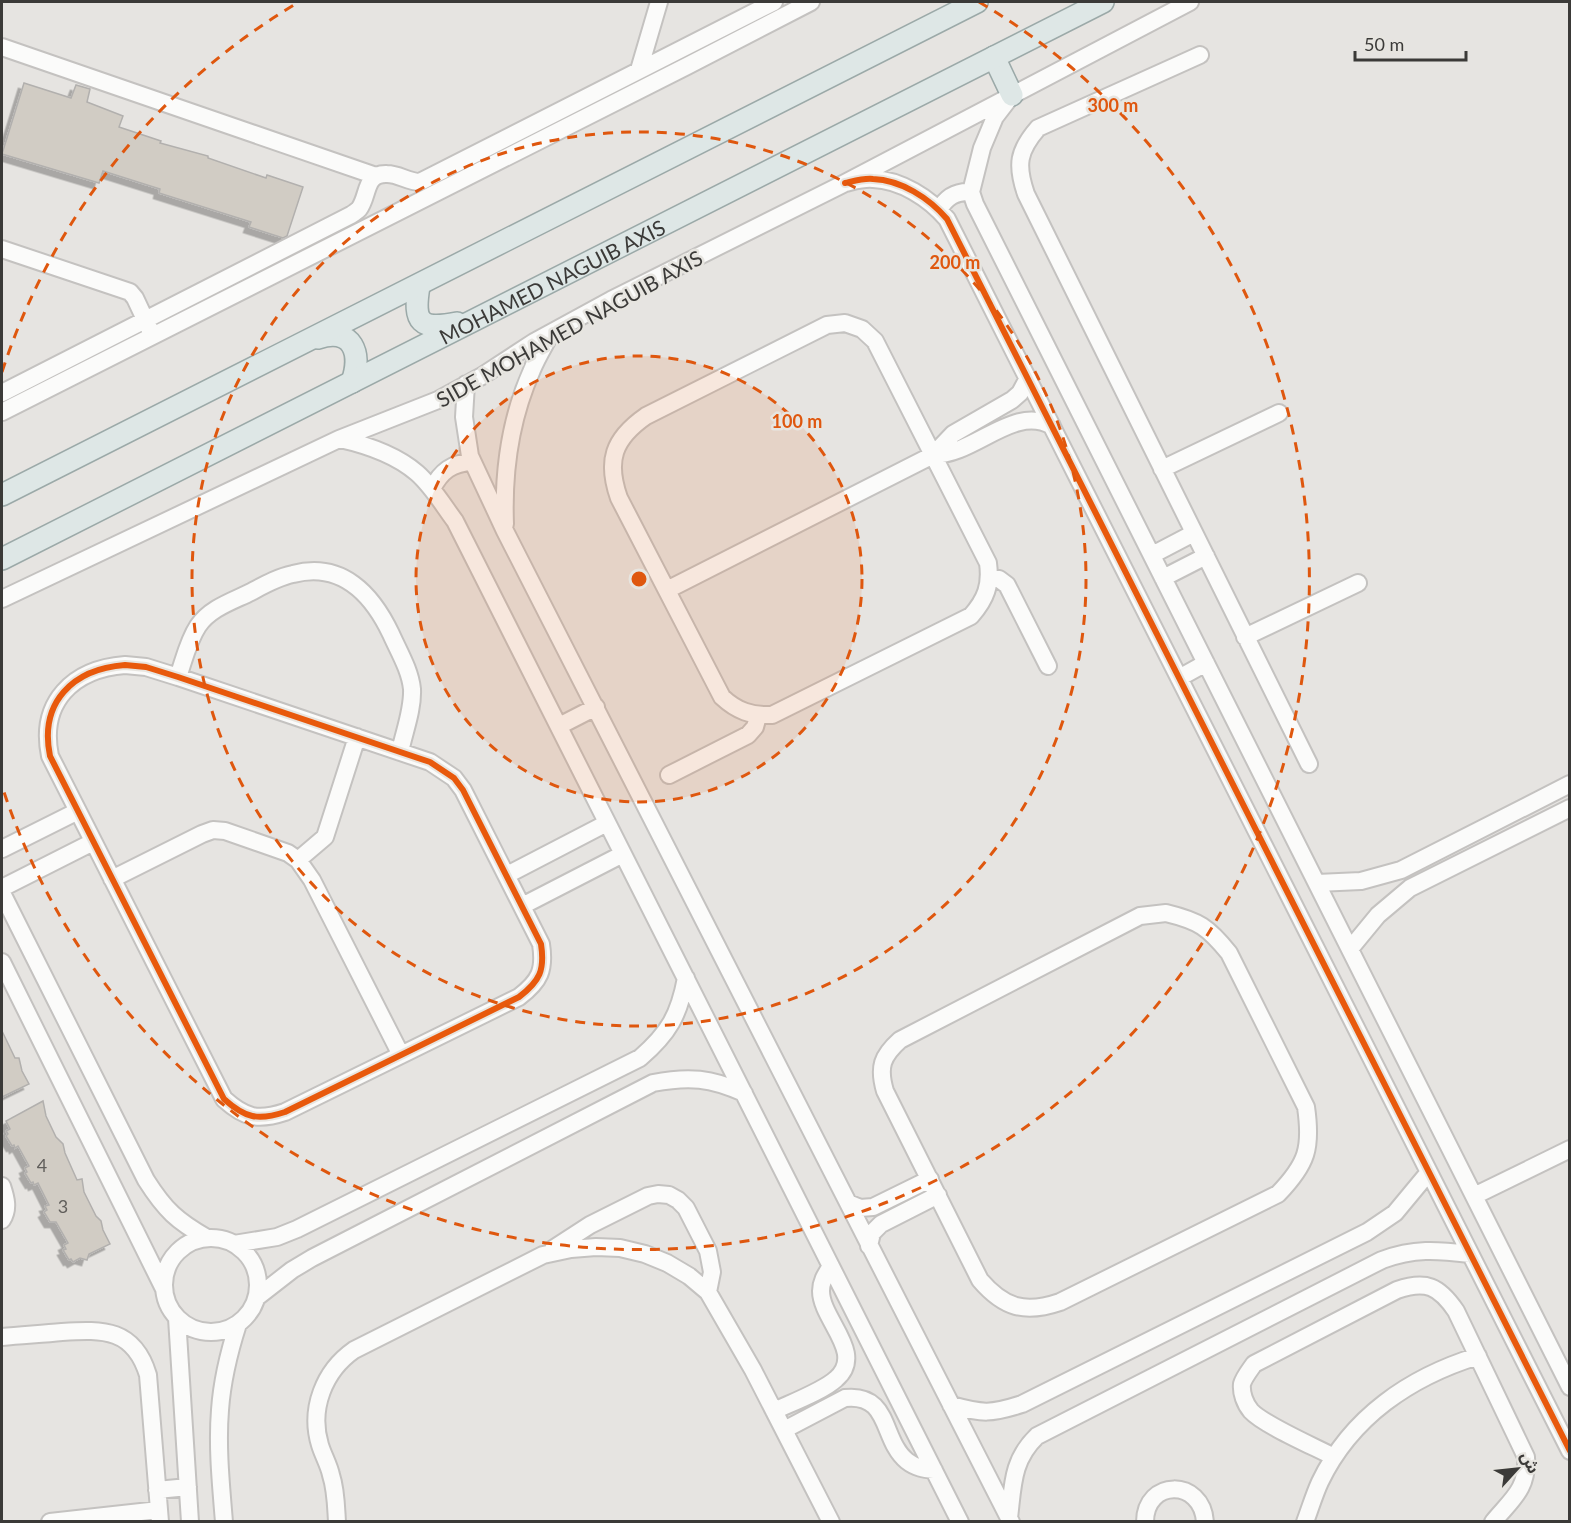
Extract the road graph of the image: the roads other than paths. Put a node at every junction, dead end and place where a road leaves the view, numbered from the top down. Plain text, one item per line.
1 (659, 2) edge
2 (774, 2) edge
3 (811, 2) edge
4 (977, 2) edge
5 (1103, 2) edge
6 (1190, 2) edge
7 (2, 47) edge
8 (679, 50) junction
9 (1200, 55) dead end
10 (994, 57) junction
11 (687, 66) junction
12 (639, 70) junction
13 (1012, 95) junction
14 (376, 176) junction
15 (404, 180) junction
16 (845, 183) junction
17 (971, 192) junction
18 (363, 200) junction
19 (412, 204) junction
20 (939, 210) junction
21 (378, 221) junction
22 (2, 249) edge
23 (418, 286) junction
24 (477, 319) junction
25 (149, 328) junction
26 (551, 333) junction
27 (303, 343) junction
28 (1028, 378) junction
29 (352, 382) junction
30 (466, 384) junction
31 (2, 393) edge
32 (2, 412) edge
33 (1279, 412) dead end
34 (1052, 426) junction
35 (339, 439) junction
36 (933, 454) junction
37 (472, 462) junction
38 (1162, 469) junction
39 (432, 489) junction
40 (2, 495) edge
41 (505, 531) junction
42 (1194, 533) junction
43 (1152, 555) junction
44 (1206, 556) junction
45 (2, 559) edge
46 (990, 578) junction
47 (1163, 578) junction
48 (1358, 583) dead end
49 (667, 590) junction
50 (2, 599) edge
51 (1245, 637) junction
52 (1206, 663) junction
53 (1048, 666) dead end
54 (178, 677) junction
55 (1179, 678) junction
56 (596, 707) junction
57 (758, 716) junction
58 (559, 726) junction
59 (357, 737) junction
60 (400, 752) junction
61 (1309, 764) dead end
62 (669, 775) dead end
63 (1569, 784) edge
64 (1569, 808) edge
65 (78, 811) junction
66 (608, 823) junction
67 (93, 842) junction
68 (2, 849) edge
69 (623, 854) junction
70 (298, 860) junction
71 (507, 875) junction
72 (112, 879) junction
73 (1317, 883) junction
74 (2, 888) edge
75 (2, 893) edge
76 (522, 906) junction
77 (1350, 949) junction
78 (2, 962) edge
79 (686, 978) junction
80 (401, 1055) junction
81 (744, 1093) junction
82 (1569, 1149) edge
83 (1429, 1172) junction
84 (930, 1179) junction
85 (2, 1186) edge
86 (938, 1195) junction
87 (1474, 1196) junction
88 (848, 1203) junction
89 (2, 1220) edge
90 (207, 1238) junction
91 (234, 1244) junction
92 (870, 1246) junction
93 (1470, 1254) junction
94 (543, 1255) junction
95 (831, 1266) junction
96 (164, 1289) junction
97 (708, 1292) junction
98 (256, 1298) junction
99 (1534, 1317) junction
100 (177, 1318) junction
101 (238, 1324) junction
102 (1509, 1330) junction
103 (2, 1336) edge
104 (1478, 1356) junction
105 (1568, 1380) edge
106 (951, 1405) junction
107 (774, 1411) junction
108 (784, 1430) junction
109 (1569, 1451) edge
110 (1334, 1457) junction
111 (934, 1470) junction
112 (188, 1487) junction
113 (157, 1490) junction
114 (159, 1516) edge
115 (333, 1517) edge
116 (1010, 1520) edge
117 (50, 1521) edge
118 (190, 1521) edge
119 (224, 1521) edge
120 (831, 1521) edge
121 (960, 1521) edge
122 (1145, 1521) edge
123 (1205, 1521) edge
124 (1305, 1521) edge
125 (1493, 1521) edge

1 - 12 street
2 - 8 street
3 - 11 street
4 - 23 main road
5 - 10 main road, MOHAMED NAGUIB AXIS
6 - 13 street, SIDE MOHAMED NAGUIB AXIS
7 - 14 street
8 - 11 street
8 - 12 street
9 - 38 street
10 - 13 main road
10 - 24 main road, MOHAMED NAGUIB AXIS
11 - 19 street
12 - 15 street
13 - 16 street, SIDE MOHAMED NAGUIB AXIS
13 - 17 street
14 - 15 street
14 - 18 street
15 - 19 street
16 - 20 street
16 - 26 street, SIDE MOHAMED NAGUIB AXIS
17 - 20 street
17 - 43 street
18 - 21 street
18 - 25 street
19 - 21 street
20 - 28 street
21 - 25 street
22 - 25 street
23 - 24 main road
23 - 27 main road
24 - 29 main road, MOHAMED NAGUIB AXIS
25 - 31 street
25 - 32 street
26 - 30 street, SIDE MOHAMED NAGUIB AXIS
26 - 41 street
27 - 29 main road
27 - 40 main road
28 - 34 street
28 - 36 street
29 - 45 main road, MOHAMED NAGUIB AXIS
30 - 35 street, SIDE MOHAMED NAGUIB AXIS
30 - 37 street
33 - 38 street
34 - 36 street
34 - 55 street
35 - 39 street
35 - 50 street, SIDE MOHAMED NAGUIB AXIS
36 - 46 street
36 - 49 street
36 - 49 street
37 - 39 street
37 - 41 street
38 - 42 street
39 - 58 street
41 - 56 street
42 - 43 street
42 - 44 street
43 - 47 street
44 - 47 street
44 - 51 street
46 - 53 street
46 - 57 street
47 - 52 street
48 - 51 street
49 - 57 street
51 - 61 street
52 - 55 street
52 - 73 street
54 - 59 street
54 - 60 street
54 - 65 street
55 - 83 street
56 - 58 street
56 - 88 street
57 - 62 street
58 - 66 street
59 - 60 street
59 - 70 street
60 - 71 street
63 - 73 street
64 - 77 street
65 - 67 street
65 - 68 street
66 - 69 street
66 - 71 street
67 - 72 street
67 - 74 street
69 - 76 street
69 - 79 street
70 - 72 street
70 - 80 street
71 - 76 street
72 - 80 street
73 - 77 street
75 - 90 street
76 - 80 street
77 - 87 street
78 - 96 street
79 - 81 street
79 - 91 street
81 - 95 street
81 - 98 street
82 - 87 street
83 - 93 street
83 - 106 street
84 - 86 street
84 - 86 street
84 - 88 street
85 - 89 street
86 - 92 street
87 - 99 street
88 - 92 street
90 - 91 street
90 - 96 street
91 - 98 street
92 - 106 street
93 - 102 street
93 - 116 street
94 - 97 street
94 - 97 street
94 - 115 street
95 - 107 street
95 - 111 street
96 - 100 street
97 - 107 street
98 - 101 street
99 - 102 street
99 - 105 street
100 - 101 street
100 - 112 street
101 - 119 street
102 - 109 street
103 - 113 street
104 - 110 street
104 - 110 street
104 - 125 street
106 - 116 street
107 - 108 street
108 - 111 street
108 - 120 street
110 - 124 street
111 - 121 street
112 - 113 street
112 - 118 street
113 - 114 street
114 - 117 street
122 - 123 street

